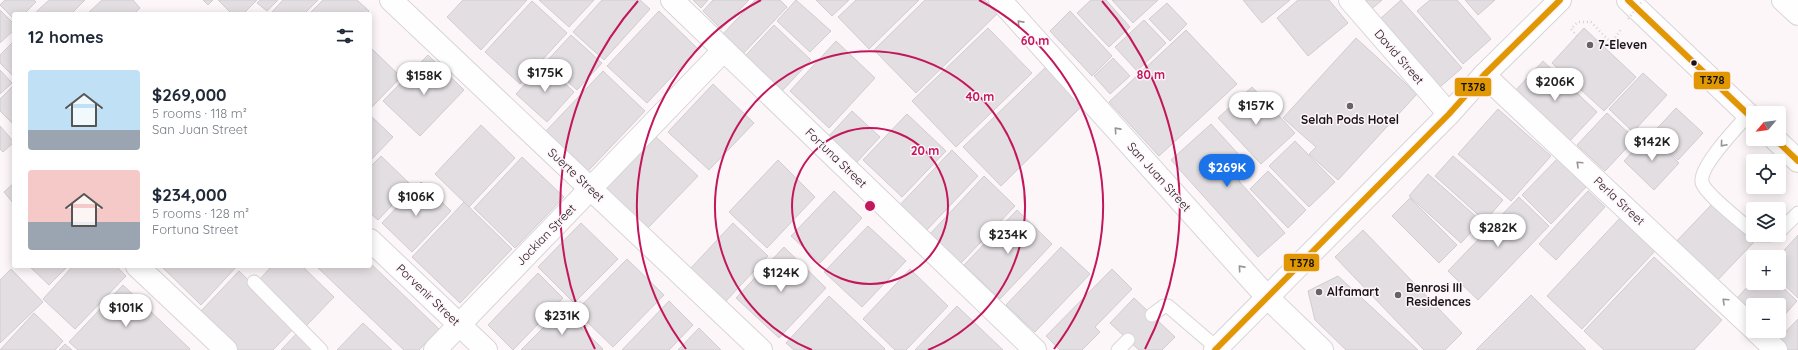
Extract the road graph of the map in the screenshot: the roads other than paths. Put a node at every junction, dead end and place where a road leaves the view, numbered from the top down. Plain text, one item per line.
1 (391, 0) edge
2 (672, 0) edge
3 (1000, 0) edge
4 (1350, 0) edge
5 (1560, 0) edge
6 (1783, 0) edge
7 (1628, 10) edge
8 (1798, 14) edge
9 (724, 50) junction
10 (1484, 74) junction
11 (1746, 112) edge
12 (1449, 114) junction
13 (1746, 121) edge
14 (1782, 146) edge
15 (1798, 161) edge
16 (590, 189) junction
17 (1798, 213) edge
18 (1786, 225) edge
19 (1746, 226) edge
20 (372, 242) edge
21 (139, 268) edge
22 (254, 282) dead end
23 (1267, 297) junction
24 (1152, 315) dead end
25 (1746, 321) edge
26 (460, 325) junction
27 (1763, 338) edge
28 (1128, 340) dead end
29 (1216, 349) edge
30 (226, 350) edge
31 (321, 350) edge
32 (435, 350) edge
33 (486, 350) edge
34 (761, 350) edge
35 (1035, 350) edge
36 (1118, 350) edge
37 (1322, 350) edge
38 (1776, 350) edge

1 - 16 street, Suerte Street
2 - 9 street, Fortuna Street
23 -> 3 street, San Juan Street
4 - 12 street, David Street
5 - 10 street
6 - 8 street
7 - 11 street
9 - 16 street, Jockian Street
9 - 35 street, Fortuna Street
10 - 12 street
25 -> 10 street, Perla Street
12 - 23 street
13 -> 19 lane
14 - 15 street
16 - 26 street, Jockian Street
16 - 34 street, Suerte Street
17 - 18 lane
20 - 26 street, Porvenir Street
21 - 30 street
22 - 31 lane
23 - 29 street
23 - 37 street, San Juan Street
24 - 29 lane
26 - 32 street, Jockian Street
26 - 33 street, Porvenir Street
27 - 38 street
28 - 36 lane

